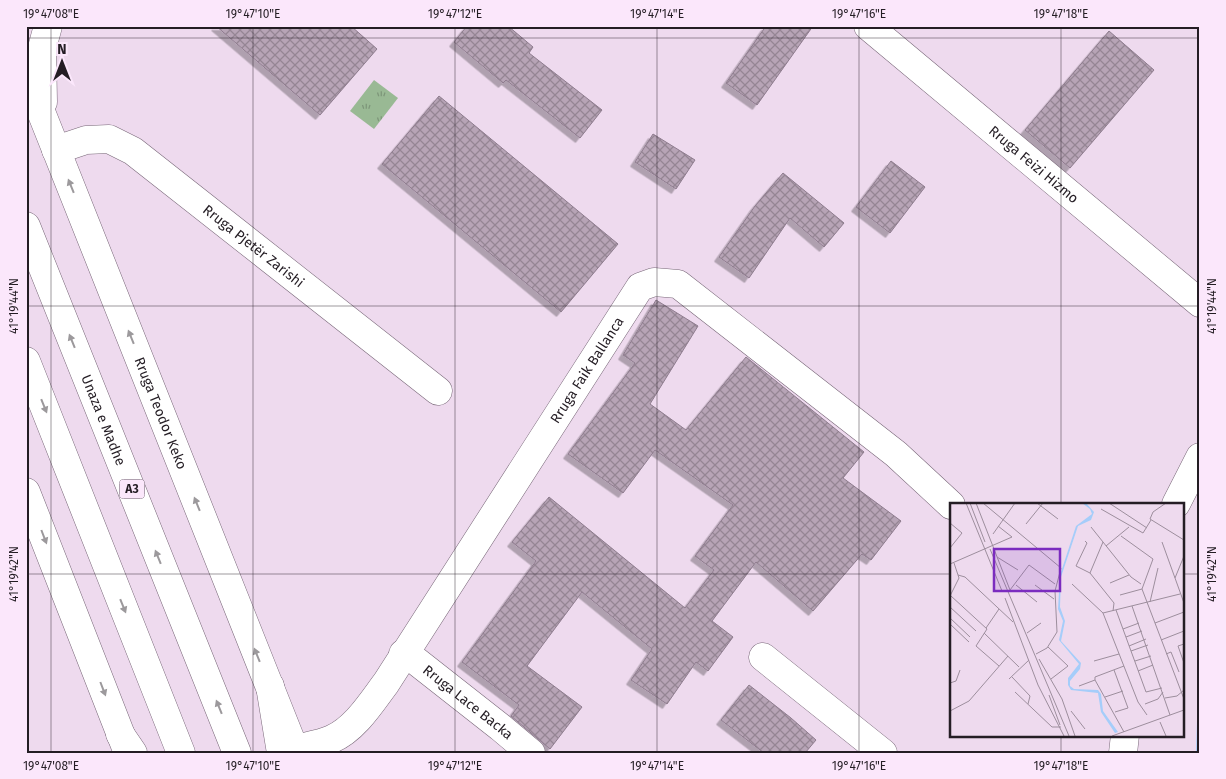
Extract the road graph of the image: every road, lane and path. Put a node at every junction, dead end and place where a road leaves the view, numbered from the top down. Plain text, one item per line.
1 (48, 26) edge
2 (868, 26) edge
3 (26, 74) edge
4 (44, 119) junction
5 (56, 150) junction
6 (26, 226) edge
7 (1200, 303) edge
8 (26, 361) edge
9 (438, 391) dead end
10 (1200, 457) edge
11 (26, 492) edge
12 (1177, 503) edge
13 (950, 504) edge
14 (403, 654) junction
15 (762, 657) dead end
16 (1125, 736) edge
17 (127, 746) edge
18 (291, 752) edge
19 (182, 753) edge
20 (237, 753) edge
21 (530, 753) edge
22 (883, 753) edge
23 (1123, 753) edge

1 - 4 main road
2 - 7 main road, Rruga Feizi Hizmo
3 - 4 main road, Rruga Teodor Keko
4 - 5 main road, Rruga Teodor Keko
5 - 9 main road, Rruga Pjetër Zarishi
18 -> 5 main road, Rruga Teodor Keko
20 -> 6 main road, Unaza e Madhe / A3
8 -> 19 main road
10 - 12 main road
11 -> 17 main road
13 - 14 main road, Rruga Faik Ballanca
14 - 18 main road, Rruga Faik Ballanca
14 - 21 main road, Rruga Lace Backa
15 - 22 main road
16 - 23 main road

